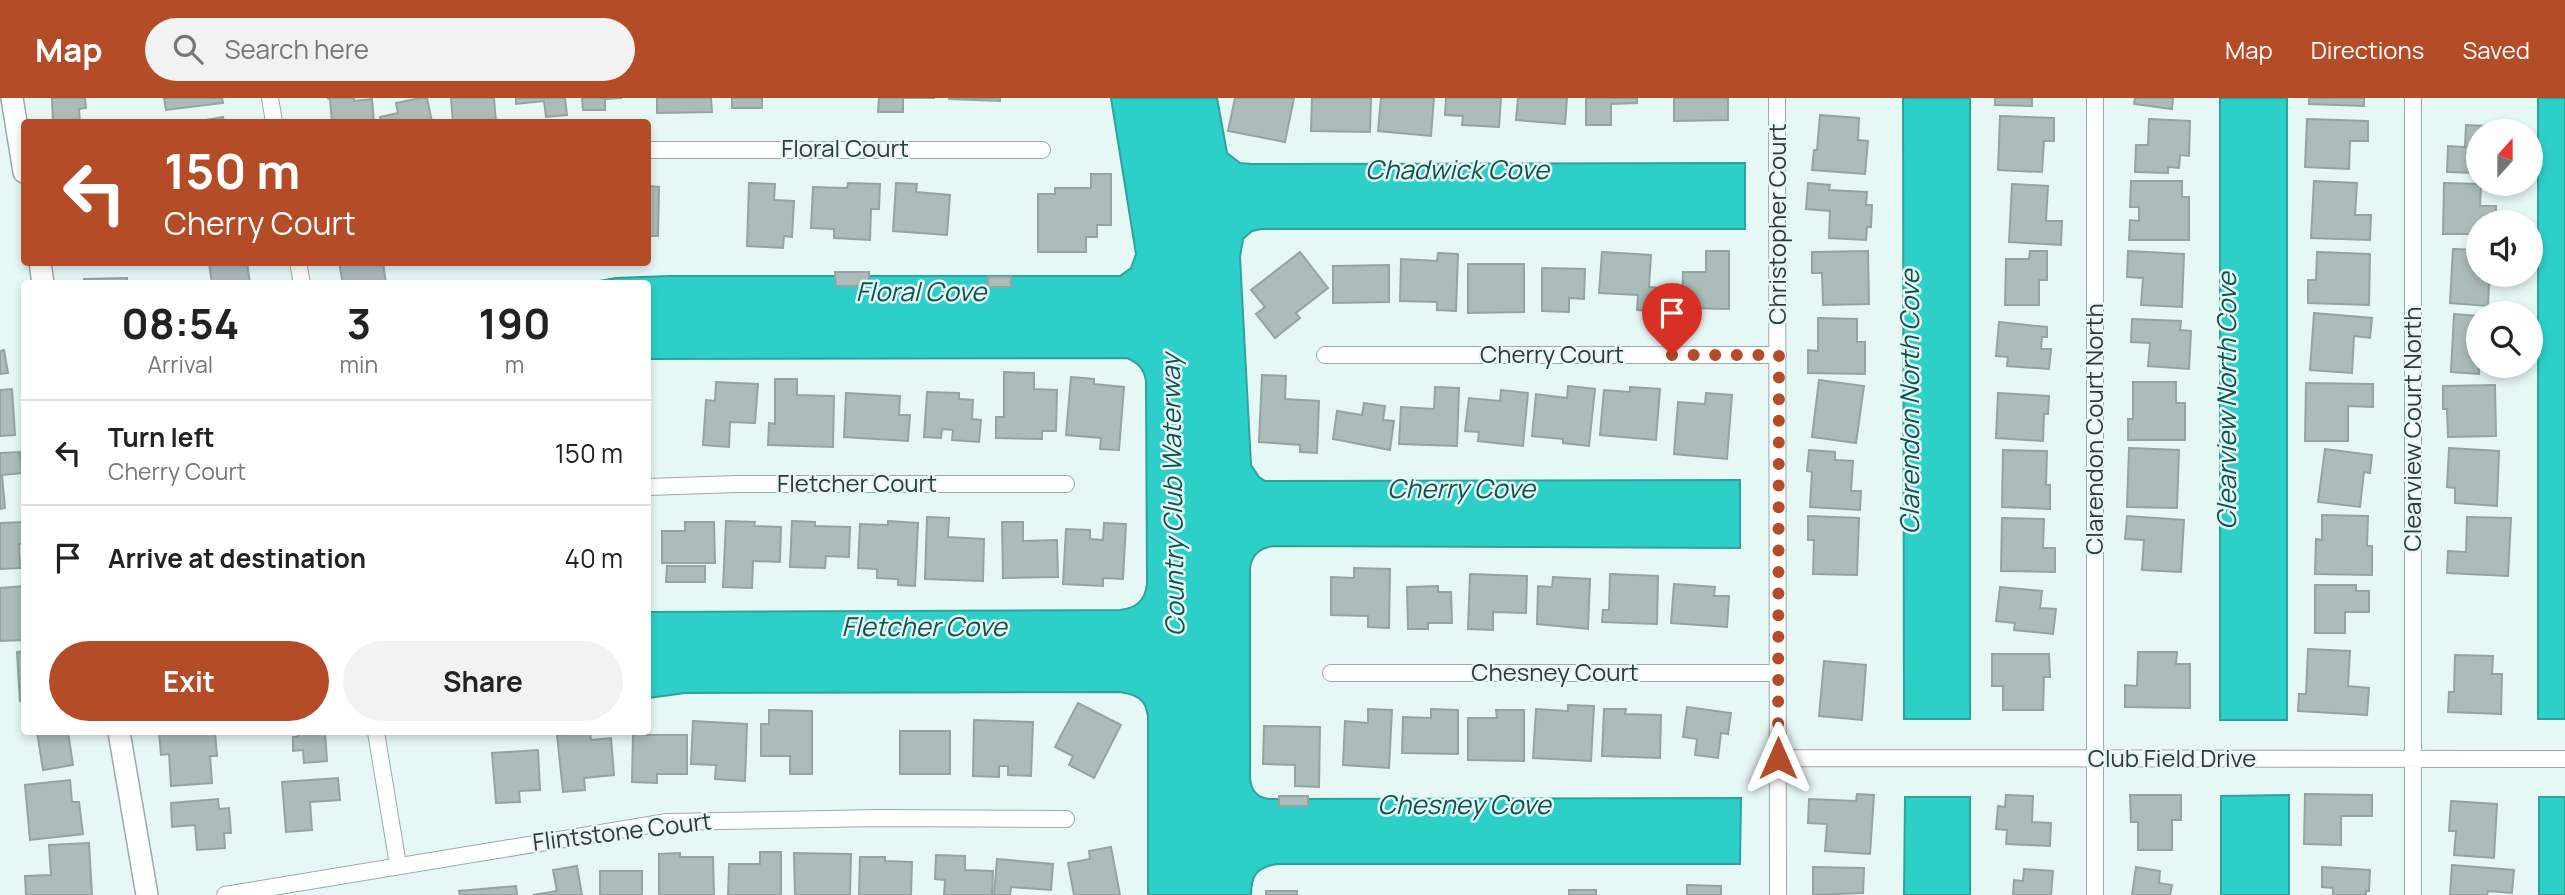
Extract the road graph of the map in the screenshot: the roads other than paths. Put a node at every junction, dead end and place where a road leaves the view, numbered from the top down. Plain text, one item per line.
1 (12, 98) edge
2 (270, 98) edge
3 (1777, 98) edge
4 (2095, 98) edge
5 (2413, 98) edge
6 (274, 119) edge
7 (651, 150) edge
8 (1042, 150) dead end
9 (21, 154) edge
10 (1325, 355) dead end
11 (1779, 355) junction
12 (1066, 484) dead end
13 (651, 487) edge
14 (1331, 673) dead end
15 (1778, 673) junction
16 (120, 735) edge
17 (376, 735) edge
18 (1778, 758) junction
19 (2413, 759) junction
20 (2565, 759) edge
21 (2095, 760) junction
22 (1066, 819) dead end
23 (398, 865) junction
24 (147, 895) edge
25 (225, 895) edge
26 (1778, 895) edge
27 (2095, 895) edge
28 (2413, 895) edge

1 - 9 street
2 - 6 street
3 - 11 street, Christopher Court
4 - 21 street, Clarendon Court North
5 - 19 street, Clearview Court North
7 - 8 street, Floral Court
10 - 11 street, Cherry Court
11 - 15 street, Christopher Court
12 - 13 street, Fletcher Court
14 - 15 street, Chesney Court
15 - 18 street, Christopher Court
16 - 24 street
17 - 23 street
18 - 21 street, Club Field Drive
18 - 26 street, Christopher Court
19 - 20 street, Club Field Drive
19 - 21 street, Club Field Drive
19 - 28 street, Clearview Court North
21 - 27 street, Clarendon Court North
22 - 23 street, Flintstone Court
23 - 25 street, Flintstone Court

